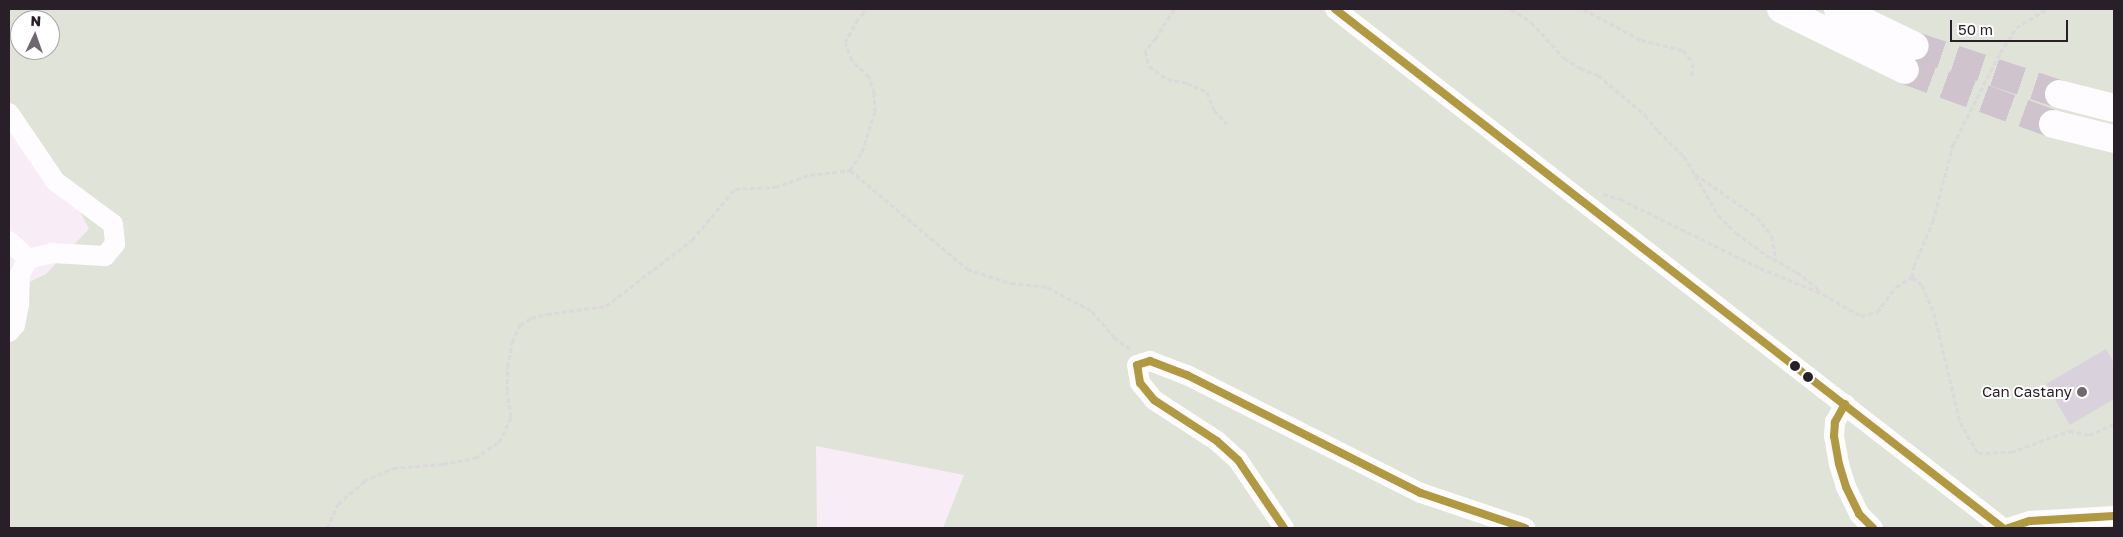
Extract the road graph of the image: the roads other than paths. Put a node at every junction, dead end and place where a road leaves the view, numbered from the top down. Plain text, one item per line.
1 (1335, 9) edge
2 (1781, 9) edge
3 (1838, 9) edge
4 (2059, 94) tunnel mouth
5 (2114, 108) edge
6 (9, 113) edge
7 (2053, 124) tunnel mouth
8 (2114, 139) edge
9 (9, 241) edge
10 (28, 259) junction
11 (9, 332) edge
12 (1844, 404) junction
13 (2114, 516) edge
14 (1284, 528) edge
15 (1525, 528) edge
16 (1873, 528) edge
17 (2003, 528) edge
18 (2008, 528) edge

1 - 12 street
2 - 3 highway
4 - 5 highway
6 - 10 street
7 - 8 highway
9 - 10 street
10 - 11 street
12 - 16 street
12 - 17 street
13 - 18 street
14 - 15 street

